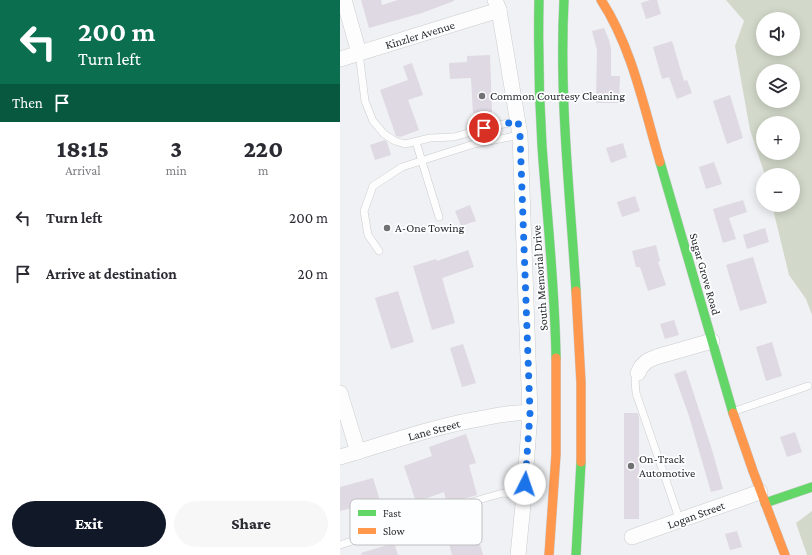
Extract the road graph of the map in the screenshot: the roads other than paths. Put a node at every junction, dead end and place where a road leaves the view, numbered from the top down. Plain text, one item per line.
1 (344, 0) edge
2 (539, 0) edge
3 (564, 0) edge
4 (602, 0) edge
5 (497, 5) edge
6 (359, 53) junction
7 (340, 60) edge
8 (519, 128) junction
9 (416, 142) junction
10 (422, 160) junction
11 (439, 217) dead end
12 (379, 251) dead end
13 (712, 341) junction
14 (638, 373) joint
15 (808, 386) dead end
16 (340, 393) edge
17 (733, 412) junction
18 (530, 413) junction
19 (358, 452) junction
20 (340, 457) edge
21 (812, 487) edge
22 (524, 495) junction
23 (762, 497) junction
24 (482, 499) edge
25 (680, 521) junction
26 (632, 538) dead end
27 (350, 542) edge
28 (340, 545) edge
29 (518, 555) edge
30 (549, 555) edge
31 (576, 555) edge
32 (785, 555) edge

1 - 6 street
2 - 30 main road, South Memorial Drive
3 - 31 main road
4 - 13 main road, Sugar Grove Road
5 - 6 street, Kinzler Avenue
5 - 8 street
6 - 7 street, Kinzler Avenue
6 - 9 lane
8 - 9 lane
8 - 10 lane
8 - 18 street
9 - 10 lane
10 - 11 lane
10 - 12 lane
13 - 14 street
13 - 17 main road, Sugar Grove Road
14 - 25 lane
15 - 17 lane
16 - 19 street
17 - 23 main road, Sugar Grove Road
18 - 19 street, Lane Street
18 - 22 street
19 - 20 street, Lane Street
21 - 23 main road
22 - 24 lane
22 - 29 street
23 - 25 street, Logan Street
23 - 32 main road, Sugar Grove Road
25 - 26 street, Logan Street
27 - 28 lane

